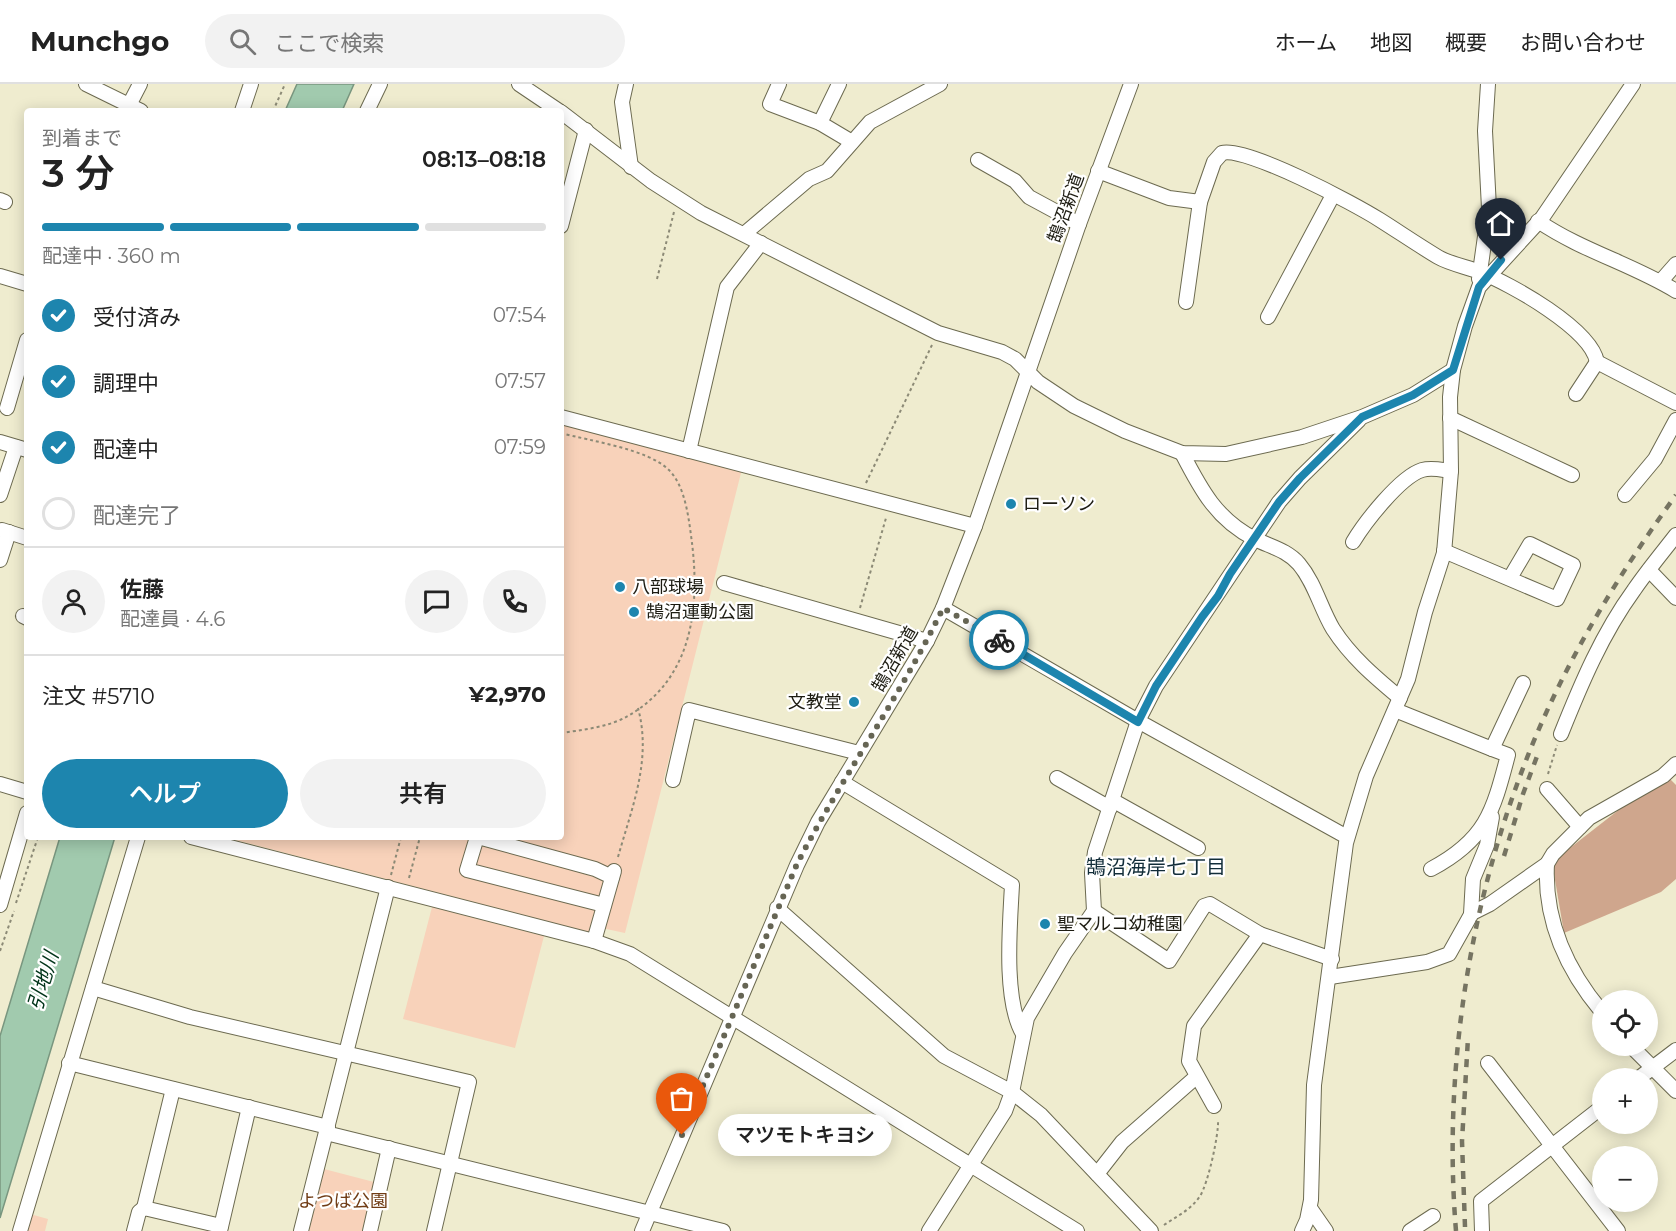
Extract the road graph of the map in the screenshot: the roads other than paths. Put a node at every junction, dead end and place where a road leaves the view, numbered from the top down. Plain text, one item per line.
1 (86, 84) edge
2 (140, 84) edge
3 (251, 84) edge
4 (380, 84) edge
5 (519, 84) edge
6 (626, 84) edge
7 (780, 84) edge
8 (838, 84) edge
9 (940, 84) edge
10 (1488, 84) edge
11 (1633, 84) edge
12 (1130, 85) edge
13 (127, 108) edge
14 (243, 108) edge
15 (368, 108) edge
16 (554, 108) edge
17 (564, 115) edge
18 (820, 123) junction
19 (586, 130) junction
20 (852, 142) junction
21 (978, 160) dead end
22 (632, 166) junction
23 (1098, 171) junction
24 (1333, 195) junction
25 (564, 202) edge
26 (1200, 202) junction
27 (1538, 222) junction
28 (1079, 224) junction
29 (744, 234) junction
30 (760, 243) junction
31 (1676, 264) edge
32 (1482, 278) junction
33 (1, 281) edge
34 (1661, 281) junction
35 (24, 284) edge
36 (1676, 291) edge
37 (1186, 302) dead end
38 (1269, 317) dead end
39 (24, 350) edge
40 (1596, 362) junction
41 (1453, 370) junction
42 (1026, 372) junction
43 (1576, 394) dead end
44 (1676, 403) edge
45 (7, 408) dead end
46 (1362, 417) junction
47 (564, 418) edge
48 (1450, 418) junction
49 (1676, 420) edge
50 (0, 442) edge
51 (21, 448) edge
52 (688, 450) junction
53 (1182, 453) junction
54 (1451, 471) junction
55 (1572, 475) dead end
56 (0, 495) edge
57 (1625, 495) dead end
58 (975, 526) junction
59 (4, 531) edge
60 (1676, 535) edge
61 (24, 537) edge
62 (1254, 539) junction
63 (1353, 542) dead end
64 (1444, 551) junction
65 (0, 560) edge
66 (1650, 570) junction
67 (1510, 578) junction
68 (724, 583) dead end
69 (1676, 598) edge
70 (943, 608) junction
71 (927, 641) junction
72 (1523, 683) dead end
73 (1398, 704) junction
74 (1138, 722) junction
75 (1561, 734) road end
76 (1492, 749) junction
77 (859, 753) junction
78 (1676, 764) edge
79 (1057, 778) dead end
80 (673, 780) dead end
81 (842, 782) junction
82 (0, 784) edge
83 (1547, 789) road end
84 (24, 791) edge
85 (1111, 804) junction
86 (1492, 812) junction
87 (24, 823) edge
88 (1580, 827) junction
89 (1347, 837) junction
90 (138, 840) edge
91 (203, 840) edge
92 (477, 840) edge
93 (489, 840) edge
94 (1198, 848) dead end
95 (1547, 864) junction
96 (1431, 869) dead end
97 (388, 886) junction
98 (0, 905) edge
99 (604, 905) junction
100 (777, 908) junction
101 (1094, 911) junction
102 (1471, 914) junction
103 (1260, 934) junction
104 (594, 941) junction
105 (1332, 959) junction
106 (1330, 977) junction
107 (93, 988) junction
108 (1592, 1000) edge
109 (731, 1017) junction
110 (1023, 1034) junction
111 (1676, 1050) edge
112 (346, 1052) junction
113 (1641, 1056) edge
114 (69, 1063) junction
115 (1488, 1063) dead end
116 (1652, 1068) joint
117 (1658, 1074) edge
118 (1196, 1077) junction
119 (173, 1089) junction
120 (1676, 1091) edge
121 (1012, 1092) junction
122 (1214, 1106) road end
123 (249, 1107) junction
124 (1592, 1115) edge
125 (327, 1130) junction
126 (1552, 1146) junction
127 (389, 1148) junction
128 (450, 1164) junction
129 (972, 1167) junction
130 (1097, 1174) junction
131 (144, 1208) junction
132 (1310, 1208) junction
133 (649, 1213) junction
134 (1433, 1216) dead end
135 (220, 1228) edge
136 (1157, 1228) edge
137 (20, 1231) edge
138 (134, 1231) edge
139 (301, 1231) edge
140 (369, 1231) edge
141 (434, 1231) edge
142 (642, 1231) edge
143 (723, 1231) edge
144 (929, 1231) edge
145 (1077, 1231) edge
146 (1302, 1231) edge
147 (1326, 1231) edge
148 (1410, 1231) edge
149 (1482, 1231) edge
150 (1618, 1231) edge

1 - 13 street
2 - 13 street
3 - 14 street
4 - 15 street
5 - 16 street
6 - 22 street
7 - 18 street
8 - 18 street
9 - 20 street
10 - 32 street
11 - 27 street
12 - 23 street, 鵠沼新道
17 - 19 street
18 - 20 street
19 - 22 street
19 - 25 street
20 - 29 street
21 - 28 street
22 - 29 street
23 - 26 street
23 - 28 street, 鵠沼新道
24 - 26 street
24 - 32 street
24 - 38 street
26 - 37 street
27 - 32 street
27 - 34 street
28 - 42 street, 鵠沼新道
29 - 30 street
30 - 42 street
30 - 52 street
31 - 34 street
32 - 40 street
32 - 41 street
33 - 35 street
34 - 36 street
39 - 45 street
40 - 43 street
40 - 44 street
41 - 46 street
41 - 48 street
42 - 53 street
42 - 58 street, 鵠沼新道
46 - 53 street
46 - 62 street
47 - 52 street
48 - 54 street
48 - 55 street
49 - 57 street
50 - 51 street
51 - 56 street
52 - 58 street
53 - 62 street
54 - 63 street
54 - 64 street
58 - 70 street, 鵠沼新道
59 - 61 street
59 - 65 street
60 - 66 street
62 - 73 street
62 - 74 street
64 - 67 street
64 - 73 street
66 - 69 street
66 - 75 street
67 - 67 street
68 - 71 street
70 - 71 street, 鵠沼新道
70 - 74 street
71 - 77 street, 鵠沼新道
72 - 76 street
73 - 76 street
73 - 89 street
74 - 85 street
74 - 89 street
76 - 86 street
77 - 80 street
77 - 81 street, 鵠沼新道
78 - 88 street
79 - 85 street
81 - 100 street, 鵠沼新道
81 - 110 street
82 - 84 street
83 - 88 street
85 - 94 street
85 - 101 street
86 - 96 street
86 - 102 street
87 - 98 street
88 - 95 street
89 - 105 street
90 - 107 street
91 - 97 street
92 - 99 street
93 - 99 street
95 - 102 street
95 - 108 street
97 - 104 street
97 - 112 street
99 - 104 street
100 - 109 street, 鵠沼新道
100 - 121 street
101 - 103 street
101 - 110 street
102 - 106 street
103 - 105 street
103 - 118 street
104 - 109 street
105 - 106 street
106 - 132 street
107 - 112 street
107 - 114 street
109 - 129 street
109 - 133 street, 鵠沼新道
110 - 121 street
111 - 116 street
112 - 125 street
112 - 128 street
113 - 116 street
114 - 119 street
114 - 137 street
115 - 126 street
117 - 120 street
118 - 122 street
118 - 130 street
119 - 123 street
119 - 131 street
121 - 129 street
121 - 130 street
123 - 125 street
123 - 135 street
124 - 126 street
125 - 127 street
125 - 139 street
126 - 149 street
126 - 150 street
127 - 128 street
127 - 140 street
128 - 133 street
128 - 141 street
129 - 144 street
129 - 145 street
130 - 136 street
131 - 135 street
131 - 138 street
132 - 146 street
132 - 147 street
133 - 142 street, 鵠沼新道
133 - 143 street
134 - 148 street

